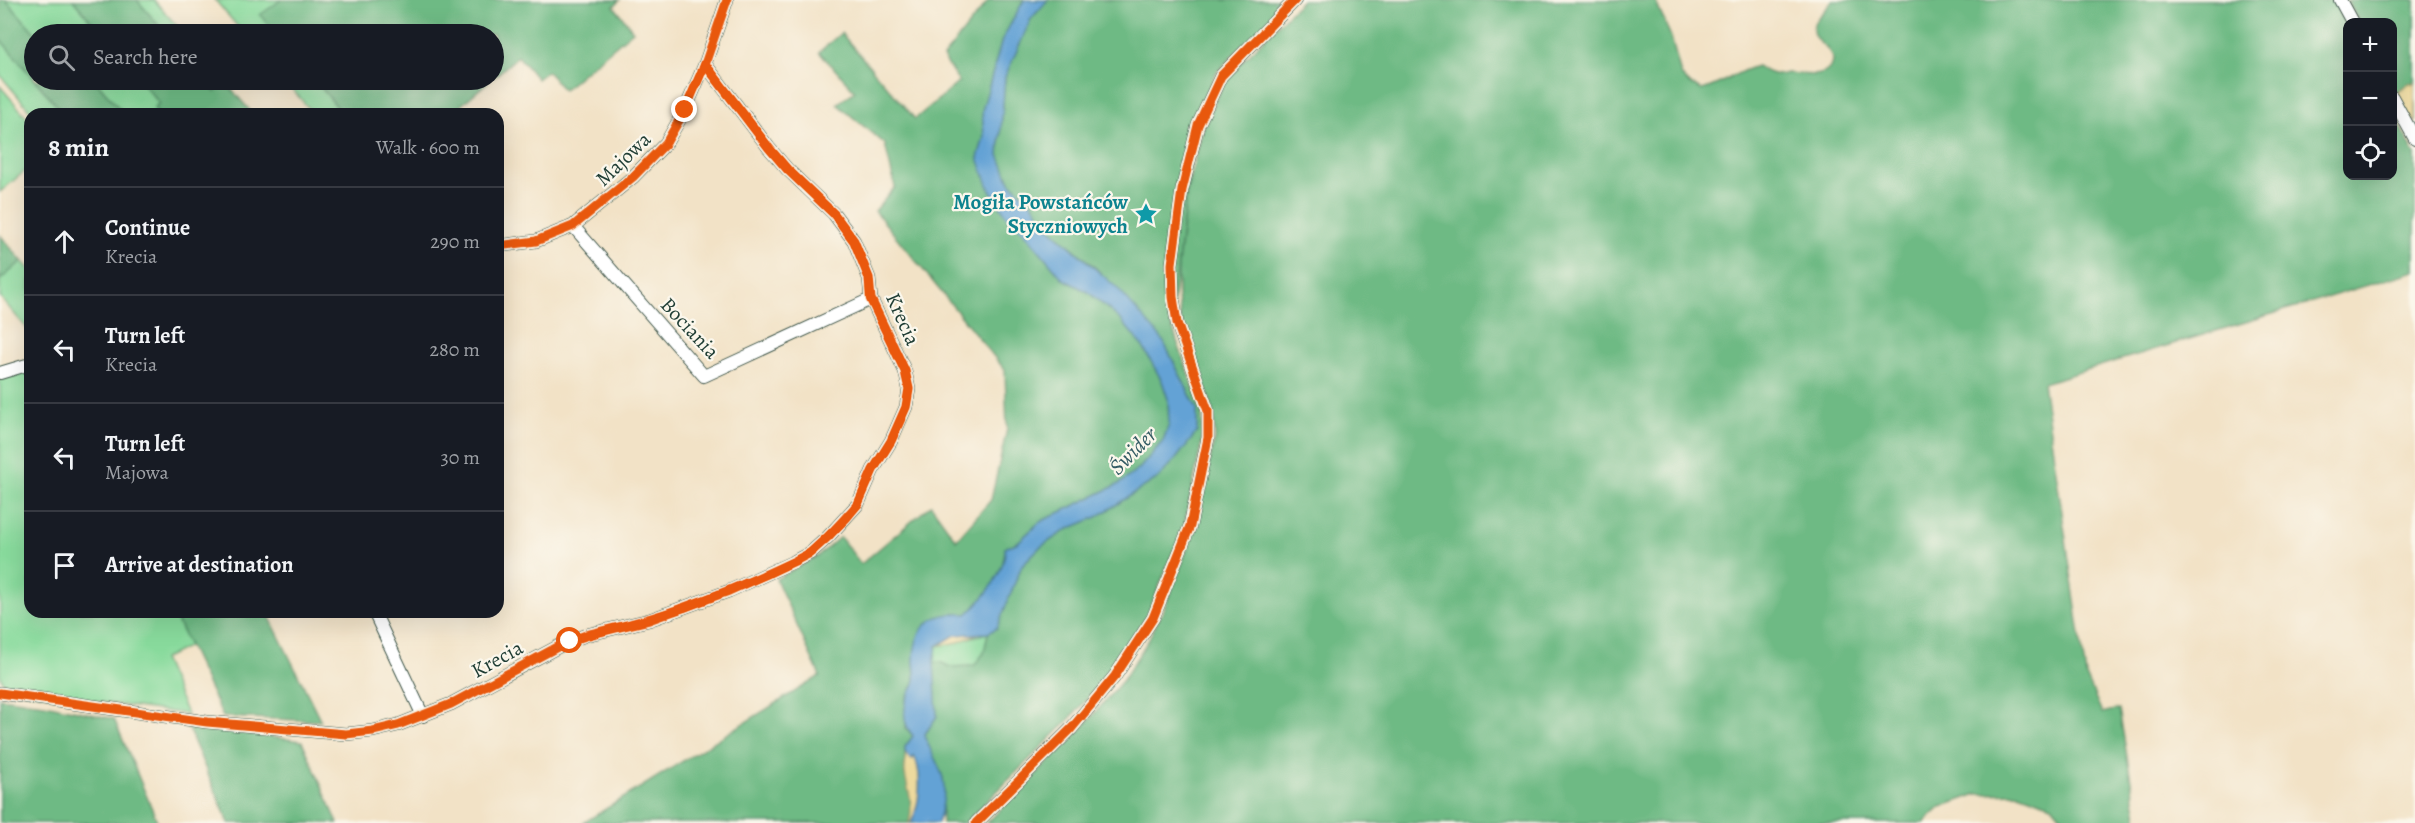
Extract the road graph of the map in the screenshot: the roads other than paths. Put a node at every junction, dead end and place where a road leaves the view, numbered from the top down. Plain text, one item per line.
1 (727, 0) edge
2 (1295, 0) edge
3 (2340, 0) edge
4 (2350, 18) edge
5 (705, 64) junction
6 (2397, 106) edge
7 (2415, 139) edge
8 (573, 226) junction
9 (504, 245) edge
10 (870, 299) junction
11 (24, 366) edge
12 (0, 373) edge
13 (377, 618) edge
14 (0, 693) edge
15 (423, 716) junction
16 (976, 823) edge

1 - 5 street, Majowa
2 - 16 street
3 - 4 street
5 - 8 street, Majowa
5 - 10 street, Krecia
6 - 7 street
8 - 9 street, Majowa
8 - 10 street, Bociania
10 - 15 street, Krecia
11 - 12 street
13 - 15 street
14 - 15 street, Krecia

